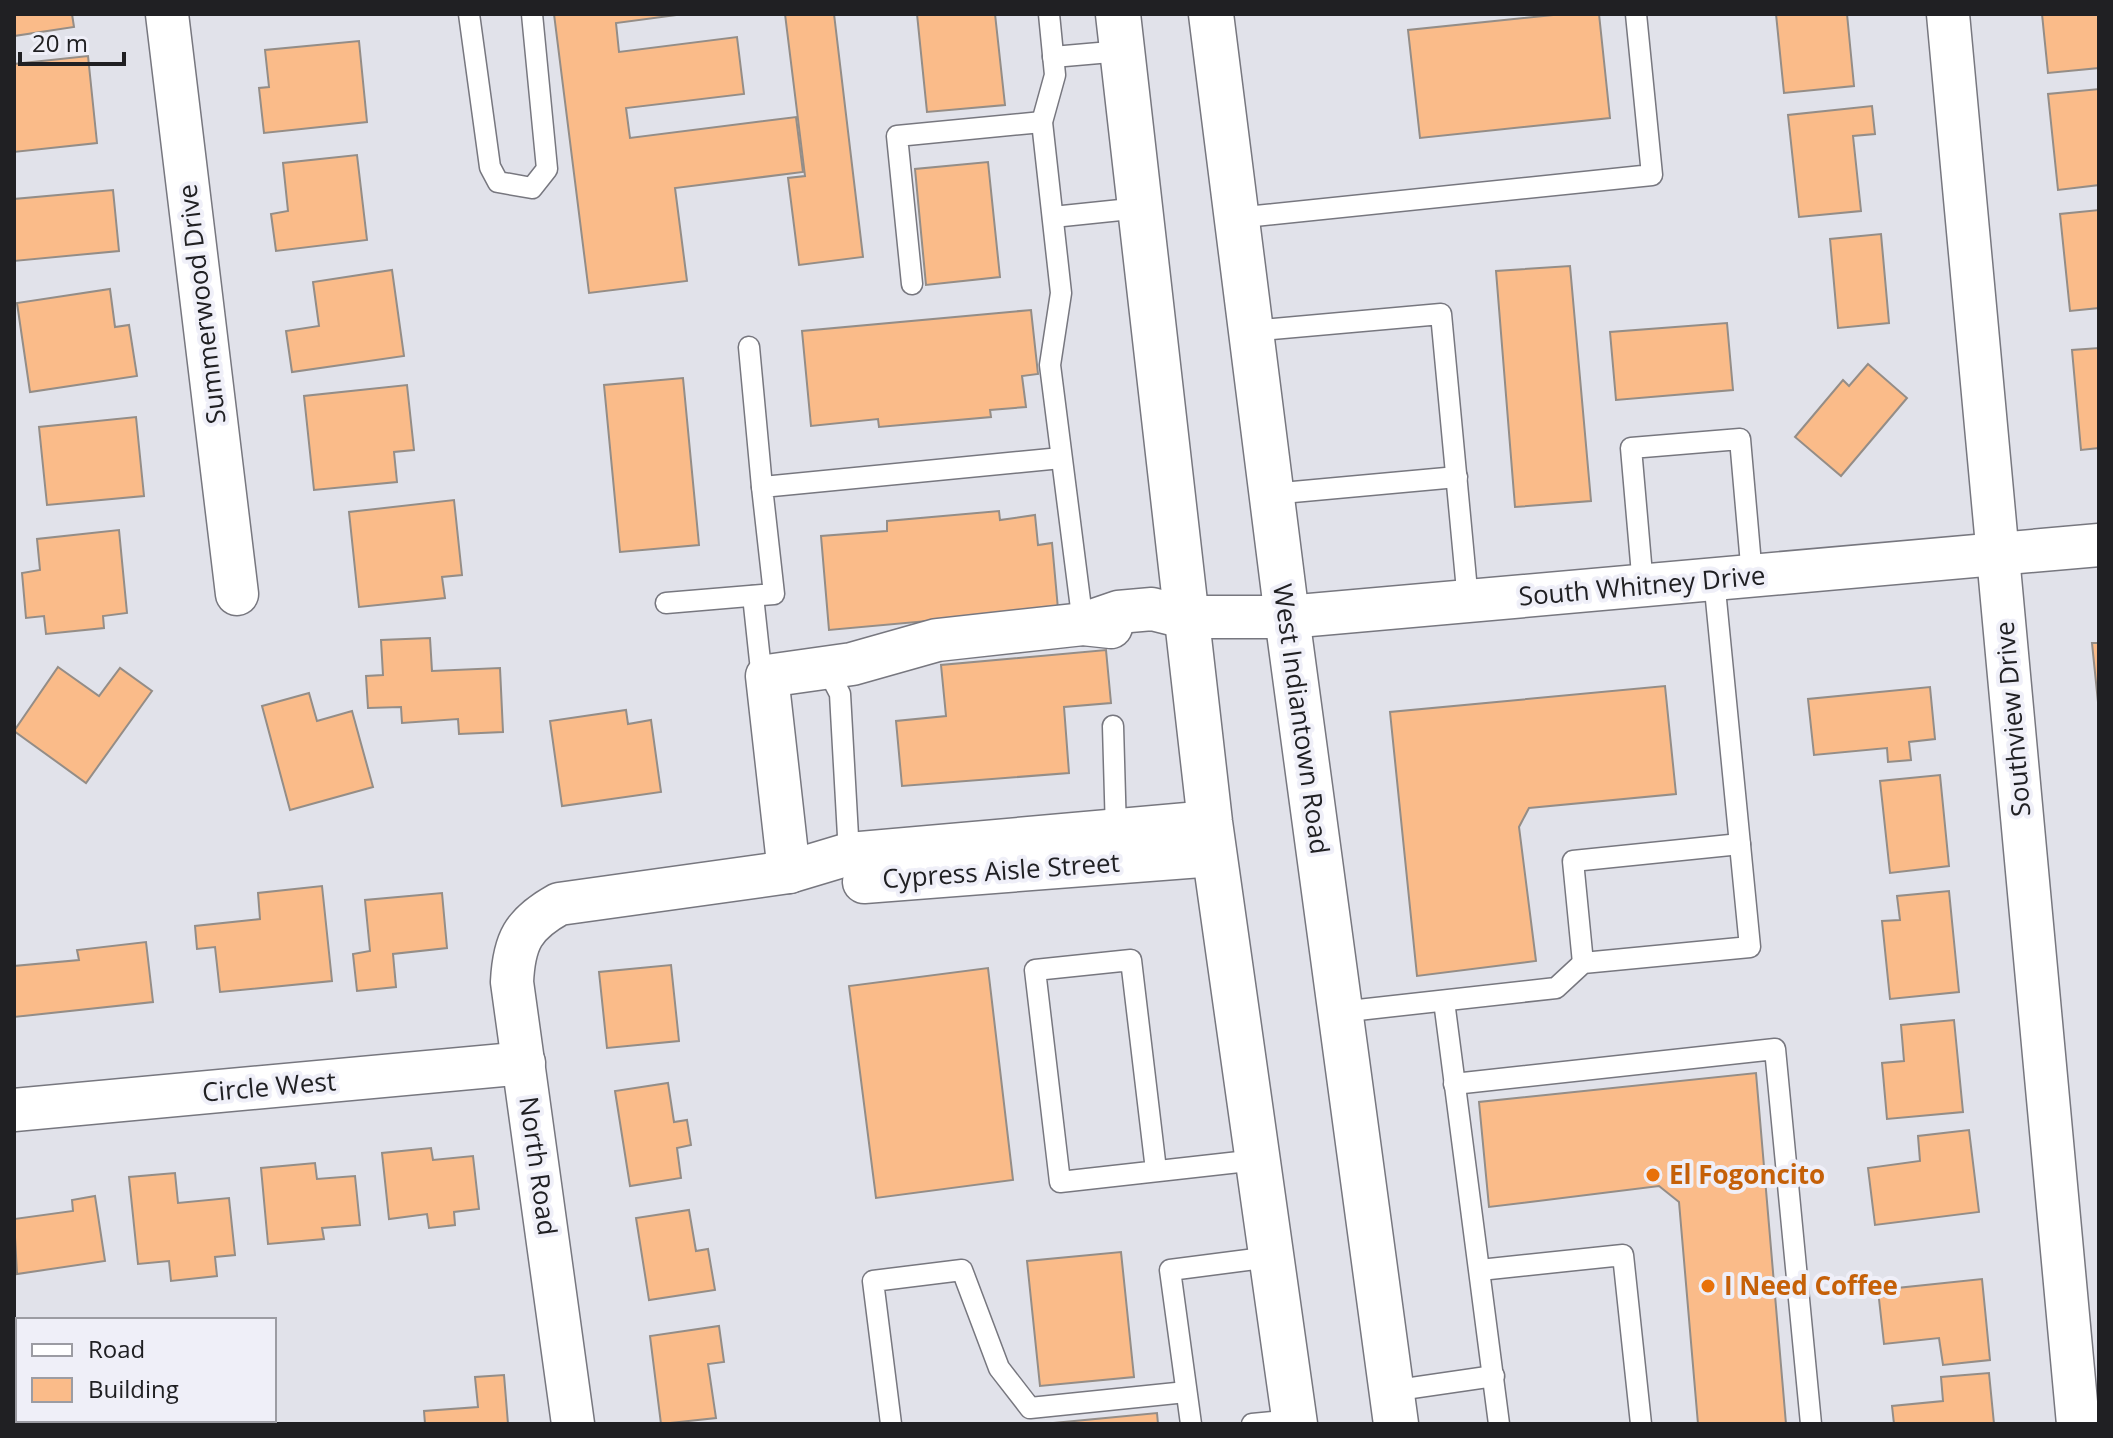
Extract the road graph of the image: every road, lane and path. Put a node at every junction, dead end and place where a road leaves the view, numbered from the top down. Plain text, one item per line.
1 (167, 14) edge
2 (469, 14) edge
3 (532, 14) edge
4 (1049, 14) edge
5 (1211, 14) edge
6 (1636, 14) edge
7 (1948, 14) edge
8 (1120, 32) edge
9 (1053, 57) junction
10 (1042, 122) junction
11 (1140, 208) junction
12 (1053, 217) junction
13 (1236, 218) junction
14 (912, 284) dead end
15 (1251, 331) junction
16 (749, 347) dead end
17 (1061, 458) junction
18 (1457, 477) junction
19 (762, 487) junction
20 (1271, 494) junction
21 (2099, 545) edge
22 (1998, 554) junction
23 (1733, 578) junction
24 (1643, 586) junction
25 (237, 594) dead end
26 (753, 596) junction
27 (1468, 601) junction
28 (666, 603) dead end
29 (1184, 617) junction
30 (1287, 617) junction
31 (1083, 624) junction
32 (826, 667) junction
33 (767, 676) junction
34 (1113, 726) dead end
35 (1116, 832) junction
36 (1212, 838) junction
37 (1740, 844) junction
38 (849, 854) junction
39 (789, 872) junction
40 (538, 916) joint
41 (1583, 963) junction
42 (1444, 1001) junction
43 (1340, 1012) junction
44 (524, 1063) junction
45 (1454, 1084) junction
46 (14, 1110) edge
47 (1257, 1160) junction
48 (1156, 1170) junction
49 (1271, 1257) junction
50 (1480, 1270) junction
51 (1494, 1376) junction
52 (1186, 1392) junction
53 (1394, 1408) edge
54 (1031, 1416) edge
55 (1280, 1423) edge
56 (573, 1424) edge
57 (891, 1424) edge
58 (1191, 1424) edge
59 (1499, 1424) edge
60 (1641, 1424) edge
61 (1811, 1424) edge
62 (2078, 1424) edge

1 - 25 street, Summerwood Drive
2 - 3 lane
4 - 9 lane
5 - 13 main road, West Indiantown Road
6 - 13 lane
7 - 22 street, Southview Drive
8 - 9 lane
8 - 11 main road
9 - 10 lane
10 - 12 lane
10 - 14 lane
11 - 12 lane
11 - 29 main road
12 - 17 lane
13 - 15 main road, West Indiantown Road
15 - 18 lane
15 - 20 main road, West Indiantown Road
16 - 19 lane
17 - 19 lane
17 - 31 lane
18 - 20 lane
18 - 27 lane
19 - 26 lane
20 - 30 main road, West Indiantown Road
21 - 22 street, South Whitney Drive
22 - 23 street, South Whitney Drive
22 - 62 street, Southview Drive
23 - 24 street, South Whitney Drive
23 - 24 lane
23 - 37 lane
24 - 27 street, South Whitney Drive
26 - 28 lane
26 - 33 lane
27 - 30 street, South Whitney Drive
29 - 30 street, South Whitney Drive
29 - 31 street, South Whitney Drive
29 - 36 main road
30 - 43 main road, West Indiantown Road
31 - 32 street, South Whitney Drive
32 - 33 street, South Whitney Drive
32 - 38 lane
33 - 39 street
34 - 35 lane
35 - 36 street, Cypress Aisle Street
35 - 38 street, Cypress Aisle Street
36 - 39 street, Cypress Aisle Street
36 - 47 main road
37 - 41 lane
37 - 41 lane
38 - 39 street, Cypress Aisle Street
39 - 40 street, Cypress Aisle Street
40 - 44 street, North Road
41 - 42 lane
42 - 43 lane
42 - 45 lane
43 - 53 main road, West Indiantown Road
44 - 46 street, Circle West
44 - 56 street, North Road
45 - 50 lane
45 - 61 lane
47 - 48 lane
47 - 49 main road
48 - 48 lane
49 - 52 lane
49 - 55 main road
50 - 51 lane
50 - 60 lane
51 - 53 lane
51 - 59 lane
52 - 54 lane
52 - 58 lane
54 - 57 lane

